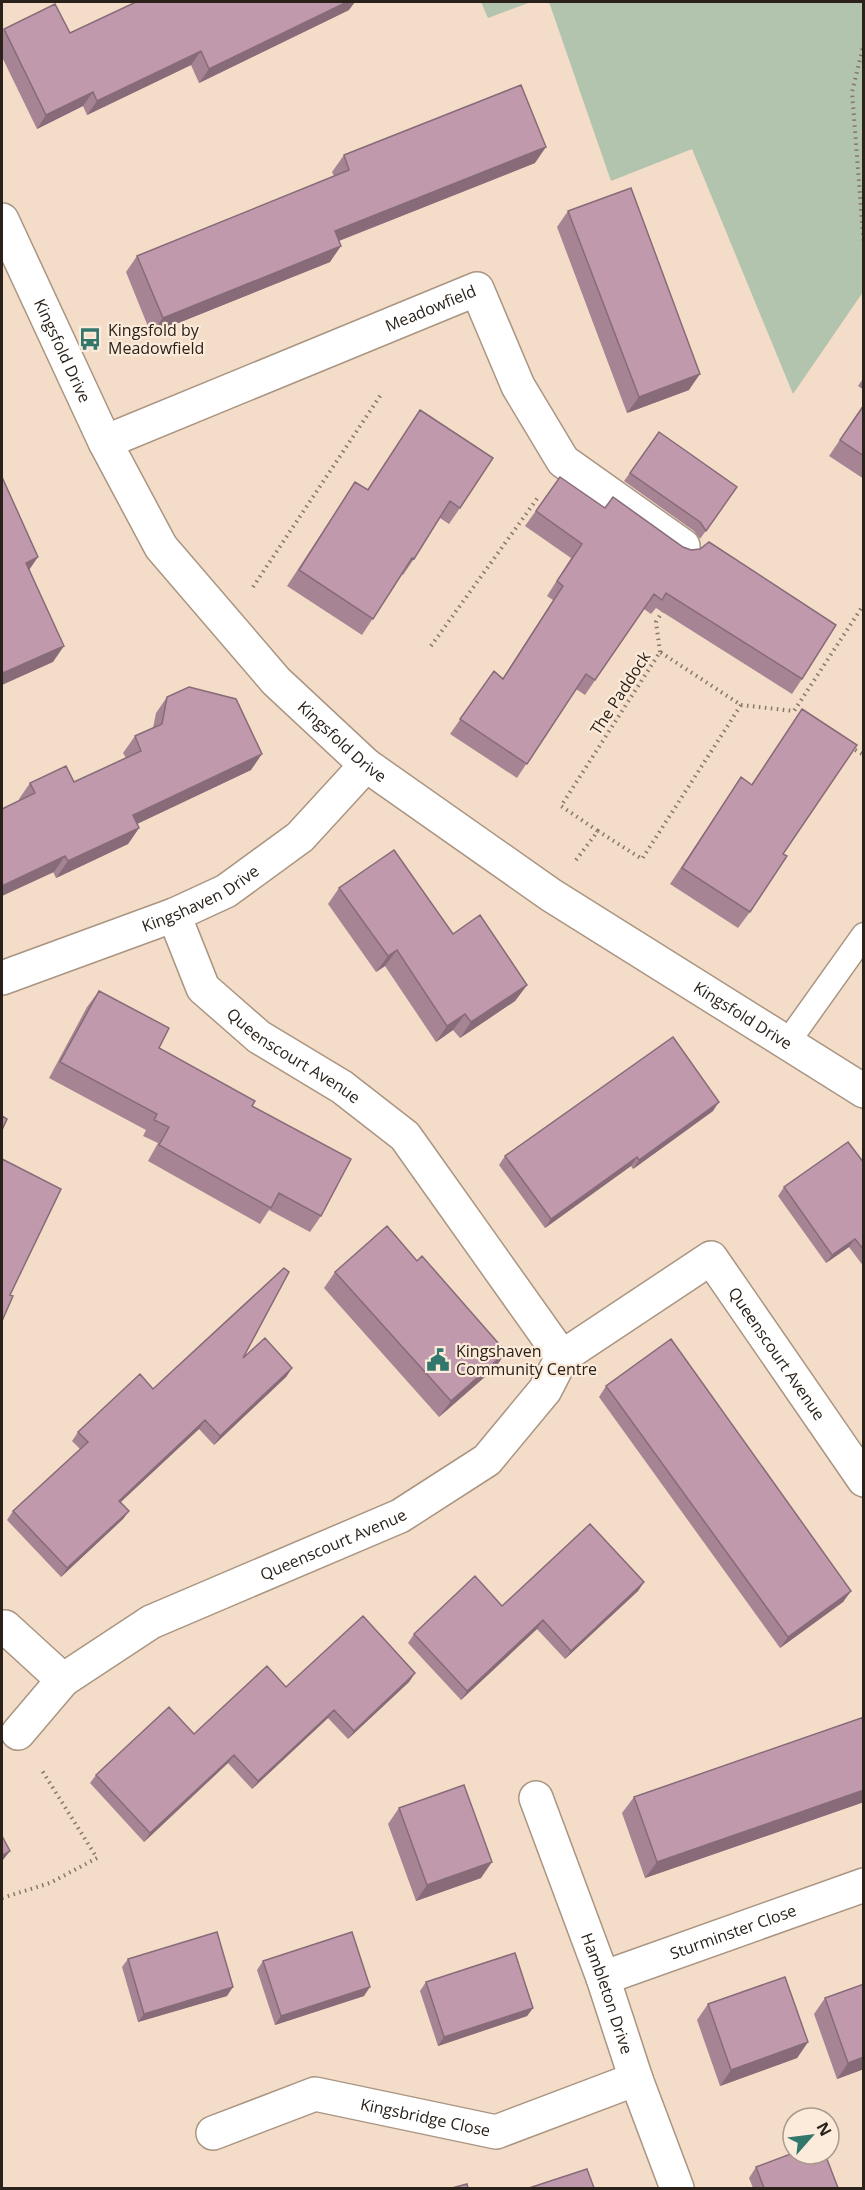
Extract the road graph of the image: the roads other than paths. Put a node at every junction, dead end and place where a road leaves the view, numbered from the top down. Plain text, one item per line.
1 (2, 220) edge
2 (105, 442) junction
3 (683, 546) edge
4 (366, 765) junction
5 (174, 915) junction
6 (864, 935) edge
7 (2, 978) edge
8 (787, 1043) junction
9 (864, 1091) edge
10 (562, 1357) junction
11 (864, 1480) edge
12 (5, 1627) dead end
13 (63, 1680) junction
14 (18, 1733) road end
15 (536, 1798) dead end
16 (864, 1885) edge
17 (603, 1978) junction
18 (636, 2079) junction
19 (213, 2133) dead end
20 (677, 2188) edge

1 - 2 street, Kingsfold Drive
2 - 3 street, Meadowfield
2 - 4 street, Kingsfold Drive
4 - 5 street, Kingshaven Drive
4 - 8 street, Kingsfold Drive
5 - 7 street, Kingshaven Drive
5 - 10 street, Queenscourt Avenue
6 - 8 lane
8 - 9 street, Kingsfold Drive
10 - 11 street, Queenscourt Avenue
10 - 13 street, Queenscourt Avenue
12 - 13 street
13 - 14 street, Queenscourt Avenue
15 - 17 street, Hambleton Drive
16 - 17 street, Sturminster Close
17 - 18 street, Hambleton Drive
18 - 19 street, Kingsbridge Close
18 - 20 street, Hambleton Drive

